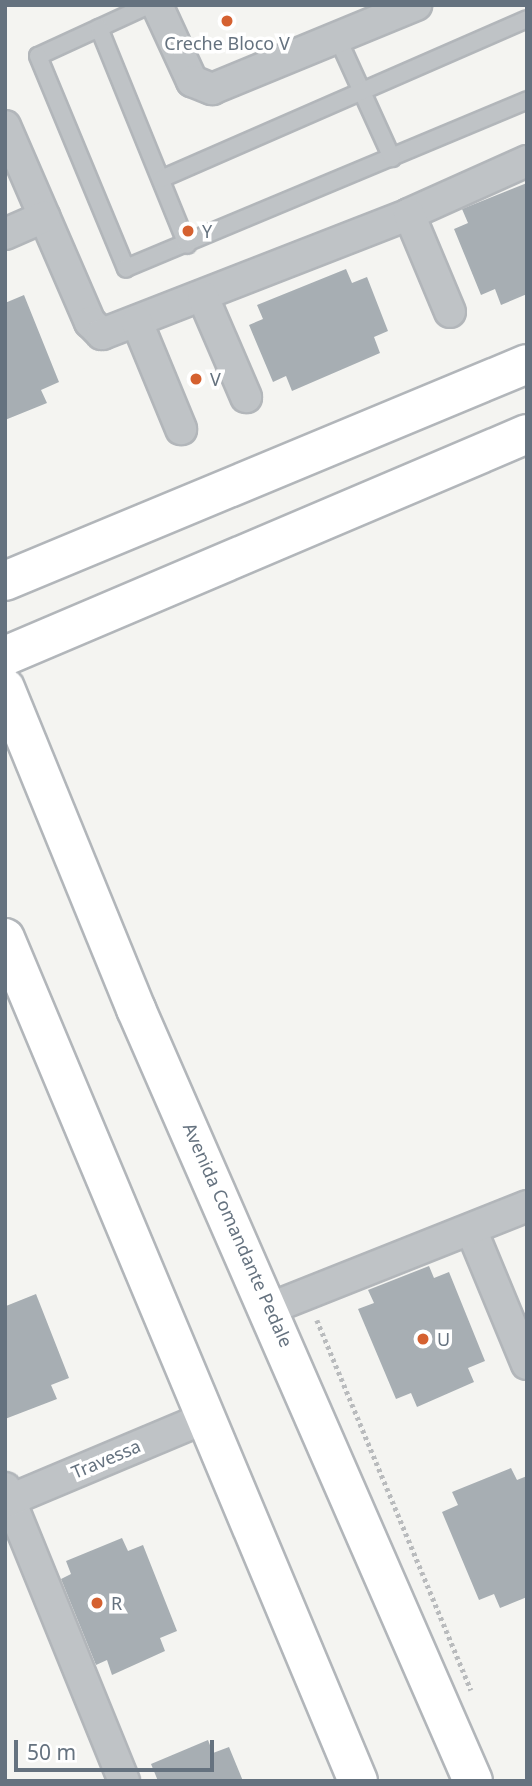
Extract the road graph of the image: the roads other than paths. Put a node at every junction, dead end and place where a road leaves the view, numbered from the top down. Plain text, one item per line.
1 (149, 5) edge
2 (157, 5) edge
3 (416, 5) edge
4 (527, 19) edge
5 (99, 28) junction
6 (338, 39) junction
7 (362, 92) junction
8 (527, 100) edge
9 (5, 126) edge
10 (392, 158) junction
11 (527, 161) edge
12 (162, 179) junction
13 (409, 214) junction
14 (44, 217) junction
15 (5, 234) edge
16 (187, 245) junction
17 (203, 297) junction
18 (450, 312) dead end
19 (137, 322) junction
20 (527, 364) edge
21 (246, 397) dead end
22 (181, 429) dead end
23 (527, 434) edge
24 (5, 581) edge
25 (5, 656) edge
26 (5, 688) edge
27 (22, 763) edge
28 (5, 938) edge
29 (527, 1206) edge
30 (471, 1229) junction
31 (288, 1302) junction
32 (527, 1364) edge
33 (207, 1417) junction
34 (7, 1497) edge
35 (124, 1781) edge
36 (358, 1781) edge
37 (473, 1781) edge

1 - 5 lane
2 - 6 street
3 - 6 street
4 - 7 lane
5 - 12 lane
5 - 16 lane
6 - 7 lane
7 - 10 lane
7 - 12 lane
8 - 10 lane
9 - 14 street
10 - 16 lane
11 - 13 street
12 - 16 lane
13 - 17 street
13 - 18 street
14 - 15 street
14 - 19 street
17 - 19 street
17 - 21 street
19 - 22 street
20 - 24 street
23 - 25 street
26 - 27 street, Avenida Comandante Pedale
27 - 31 street, Avenida Comandante Pedale
28 - 33 street
29 - 30 street
30 - 31 street
30 - 32 street
31 - 37 street, Avenida Comandante Pedale
33 - 34 street, Travessa
33 - 36 street
34 - 35 street

